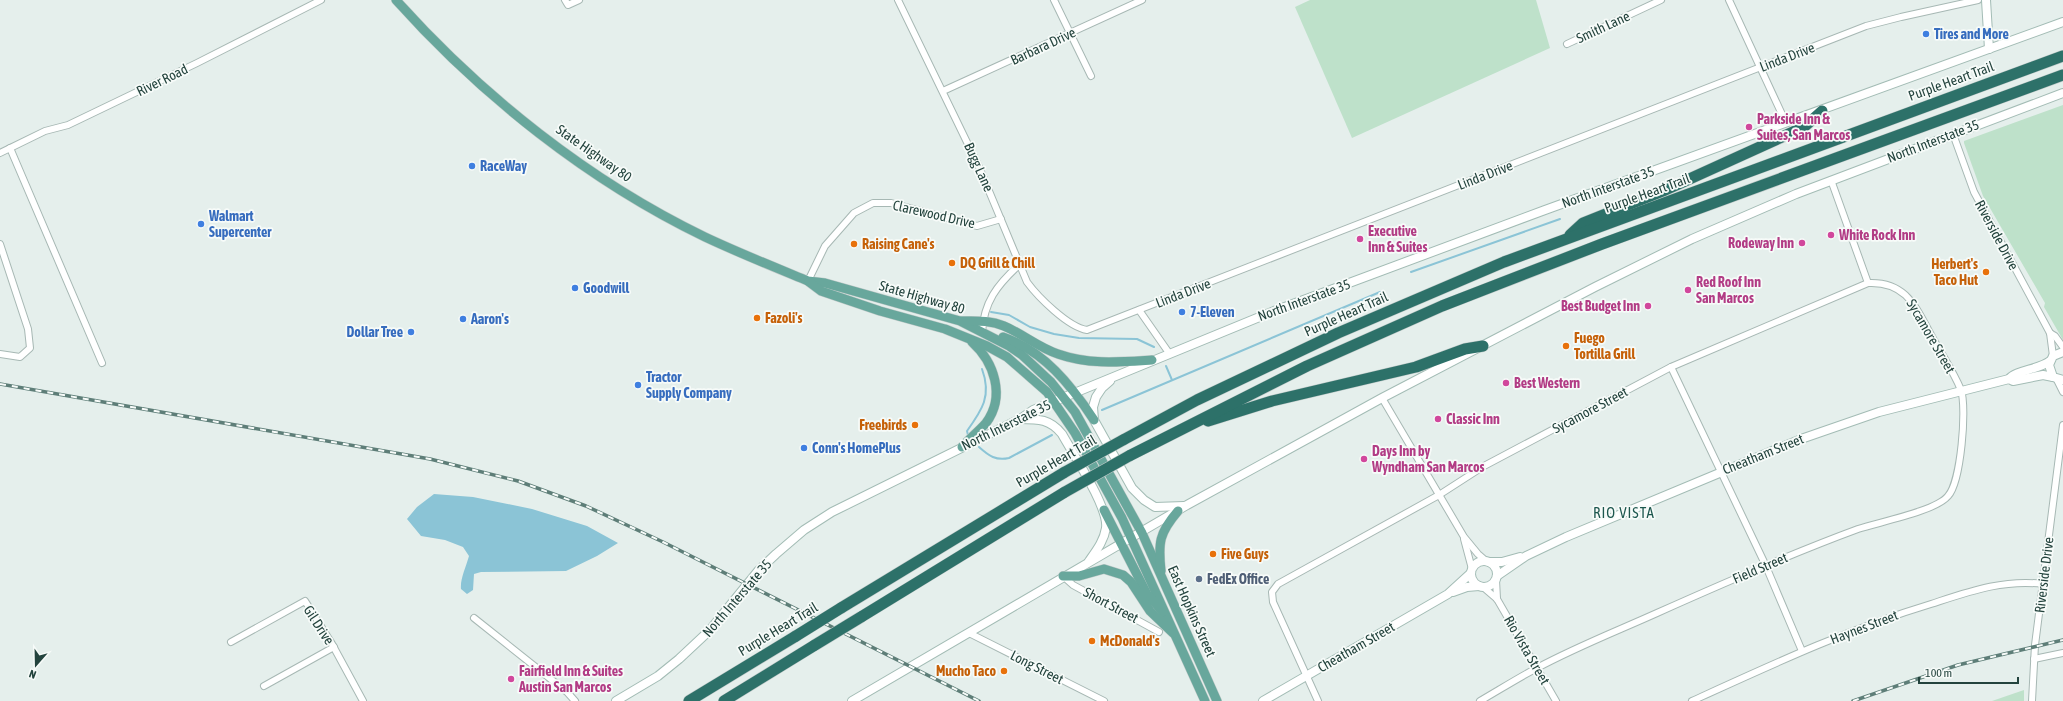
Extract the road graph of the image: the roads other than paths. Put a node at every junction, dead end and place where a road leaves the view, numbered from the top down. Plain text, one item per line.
1 (321, 0) edge
2 (396, 0) edge
3 (565, 0) edge
4 (579, 0) edge
5 (898, 0) edge
6 (1054, 0) edge
7 (1142, 0) edge
8 (1661, 0) edge
9 (1729, 0) edge
10 (1978, 0) edge
11 (1986, 0) edge
12 (2063, 22) edge
13 (1070, 33) junction
14 (1567, 44) dead end
15 (1989, 49) junction
16 (2063, 56) edge
17 (1761, 67) junction
18 (2063, 75) edge
19 (1092, 76) dead end
20 (943, 91) junction
21 (2063, 93) edge
22 (1822, 111) junction
23 (1786, 123) junction
24 (1953, 134) junction
25 (10, 148) junction
26 (0, 153) edge
27 (1831, 180) junction
28 (1001, 219) junction
29 (1567, 238) junction
30 (0, 244) edge
31 (1019, 265) junction
32 (808, 281) junction
33 (1868, 284) junction
34 (1139, 310) junction
35 (880, 311) junction
36 (960, 321) junction
37 (982, 321) junction
38 (982, 332) junction
39 (2050, 333) junction
40 (965, 336) junction
41 (1483, 346) junction
42 (2063, 347) edge
43 (2063, 352) edge
44 (1169, 353) junction
45 (0, 354) edge
46 (2051, 358) junction
47 (1152, 360) junction
48 (102, 364) dead end
49 (1671, 367) junction
50 (1119, 374) junction
51 (2009, 379) junction
52 (2058, 379) edge
53 (1076, 392) junction
54 (1961, 392) junction
55 (2063, 392) edge
56 (1064, 397) junction
57 (1382, 398) junction
58 (1054, 400) junction
59 (1020, 419) junction
60 (1094, 420) junction
61 (2063, 425) edge
62 (1177, 431) junction
63 (962, 447) junction
64 (1719, 472) junction
65 (1439, 495) junction
66 (1187, 506) junction
67 (1104, 510) junction
68 (1178, 511) junction
69 (1142, 533) junction
70 (1464, 537) junction
71 (1132, 539) junction
72 (1122, 544) junction
73 (1526, 556) junction
74 (1488, 561) junction
75 (1087, 563) junction
76 (1765, 564) junction
77 (1471, 571) junction
78 (1063, 576) junction
79 (1161, 578) junction
80 (1497, 578) junction
81 (2043, 584) junction
82 (1481, 587) junction
83 (1448, 594) junction
84 (1497, 599) junction
85 (1166, 615) junction
86 (474, 618) dead end
87 (1159, 632) dead end
88 (969, 633) junction
89 (1176, 636) junction
90 (231, 642) dead end
91 (334, 647) junction
92 (1802, 651) junction
93 (2063, 653) edge
94 (2034, 660) junction
95 (1538, 668) junction
96 (1306, 676) junction
97 (264, 686) dead end
98 (1212, 689) junction
99 (363, 701) edge
100 (575, 701) edge
101 (616, 701) edge
102 (689, 701) edge
103 (724, 701) edge
104 (852, 701) edge
105 (1104, 701) edge
106 (1206, 701) edge
107 (1217, 701) edge
108 (1263, 701) edge
109 (1318, 701) edge
110 (1480, 701) edge
111 (1556, 701) edge
112 (1692, 701) edge
113 (2032, 701) edge

1 - 25 street, River Road
2 - 32 main road, State Highway 80
3 - 4 street
5 - 20 street, Bugg Lane
6 - 13 street
7 - 13 street, Barbara Drive
8 - 14 street, Smith Lane
9 - 17 street
10 - 17 street, Linda Drive
11 - 15 main road
12 - 15 main road, North Interstate 35
13 - 19 street
13 - 20 street, Barbara Drive
15 - 22 main road, North Interstate 35
16 - 29 highway, Purple Heart Trail
17 - 23 street
17 - 34 street, Linda Drive
18 - 62 highway
20 - 28 street, Bugg Lane
21 - 24 main road, North Interstate 35
22 - 23 main road, North Interstate 35
22 - 29 highway
23 - 44 main road, North Interstate 35
24 - 27 main road, North Interstate 35
24 - 39 street, Riverside Drive
25 - 26 street, River Road
25 - 48 street
27 - 33 street
27 - 41 main road, North Interstate 35
28 - 31 street, Bugg Lane
28 - 32 street, Clarewood Drive
29 - 102 highway, Purple Heart Trail, bridge
30 - 45 street
31 - 34 street, Linda Drive
31 - 37 street
32 - 35 main road, State Highway 80
32 - 36 main road, State Highway 80
33 - 49 street, Sycamore Street
33 - 54 street, Sycamore Street
34 - 44 street
35 - 38 main road
35 - 40 main road, State Highway 80
36 - 37 main road
36 - 38 main road, State Highway 80
37 - 38 street
37 - 47 main road
38 - 53 main road
38 - 56 main road, State Highway 80
39 - 42 street, Riverside Drive
39 - 46 street, Riverside Drive
40 - 58 main road, State Highway 80
40 - 63 main road
41 - 57 main road, North Interstate 35
41 - 62 highway
43 - 46 main road, Cheatham Street
44 - 47 main road, North Interstate 35
46 - 51 main road, Cheatham Street
46 - 52 main road
47 - 50 main road, North Interstate 35
49 - 64 street
49 - 65 street, Sycamore Street
50 - 53 main road, North Interstate 35
50 - 60 main road
51 - 52 main road, Cheatham Street
51 - 54 main road, Cheatham Street
52 - 55 street
53 - 56 main road, North Interstate 35
53 - 60 main road
54 - 64 main road, Cheatham Street
54 - 76 street, Field Street
56 - 58 main road, North Interstate 35
56 - 69 main road, State Highway 80
57 - 65 street
57 - 66 main road, North Interstate 35
58 - 59 main road, North Interstate 35
58 - 71 main road, State Highway 80
59 - 63 main road, North Interstate 35
59 - 67 main road
60 - 66 main road
61 - 81 street, Riverside Drive
62 - 103 highway, bridge
63 - 101 main road, North Interstate 35
64 - 73 main road, Cheatham Street
64 - 76 street
65 - 70 street
65 - 96 street, Sycamore Street
66 - 68 main road, North Interstate 35
67 - 72 main road
67 - 75 main road
68 - 69 main road, North Interstate 35
68 - 79 main road
69 - 71 main road, North Interstate 35
69 - 79 main road, East Hopkins Street
70 - 74 street
70 - 77 street
71 - 72 main road, North Interstate 35
71 - 85 main road, East Hopkins Street
72 - 75 main road, North Interstate 35
72 - 85 main road
73 - 74 main road, Cheatham Street
73 - 80 main road, Cheatham Street
74 - 77 main road
74 - 80 main road
75 - 78 main road, North Interstate 35
76 - 92 street
76 - 95 street, Field Street
77 - 82 main road
77 - 83 main road, Cheatham Street
78 - 87 street, Short Street
78 - 88 main road, North Interstate 35
78 - 89 main road
79 - 98 main road, East Hopkins Street
80 - 82 main road
80 - 84 street, Rio Vista Street
81 - 92 street, Haynes Street
81 - 94 street, Riverside Drive
82 - 83 main road, Cheatham Street
82 - 84 street, Rio Vista Street
83 - 96 main road, Cheatham Street
84 - 95 street, Rio Vista Street
85 - 89 main road, East Hopkins Street
85 - 98 main road
86 - 100 street
88 - 104 main road, North Interstate 35
88 - 105 street, Long Street
89 - 106 main road, East Hopkins Street
90 - 91 street, Gil Drive
91 - 97 street
91 - 99 street, Gil Drive
92 - 112 street, Haynes Street
93 - 94 street
94 - 113 street, Riverside Drive
95 - 110 street, Field Street
95 - 111 street, Rio Vista Street
96 - 108 main road, Cheatham Street
96 - 109 street
98 - 107 main road, East Hopkins Street

